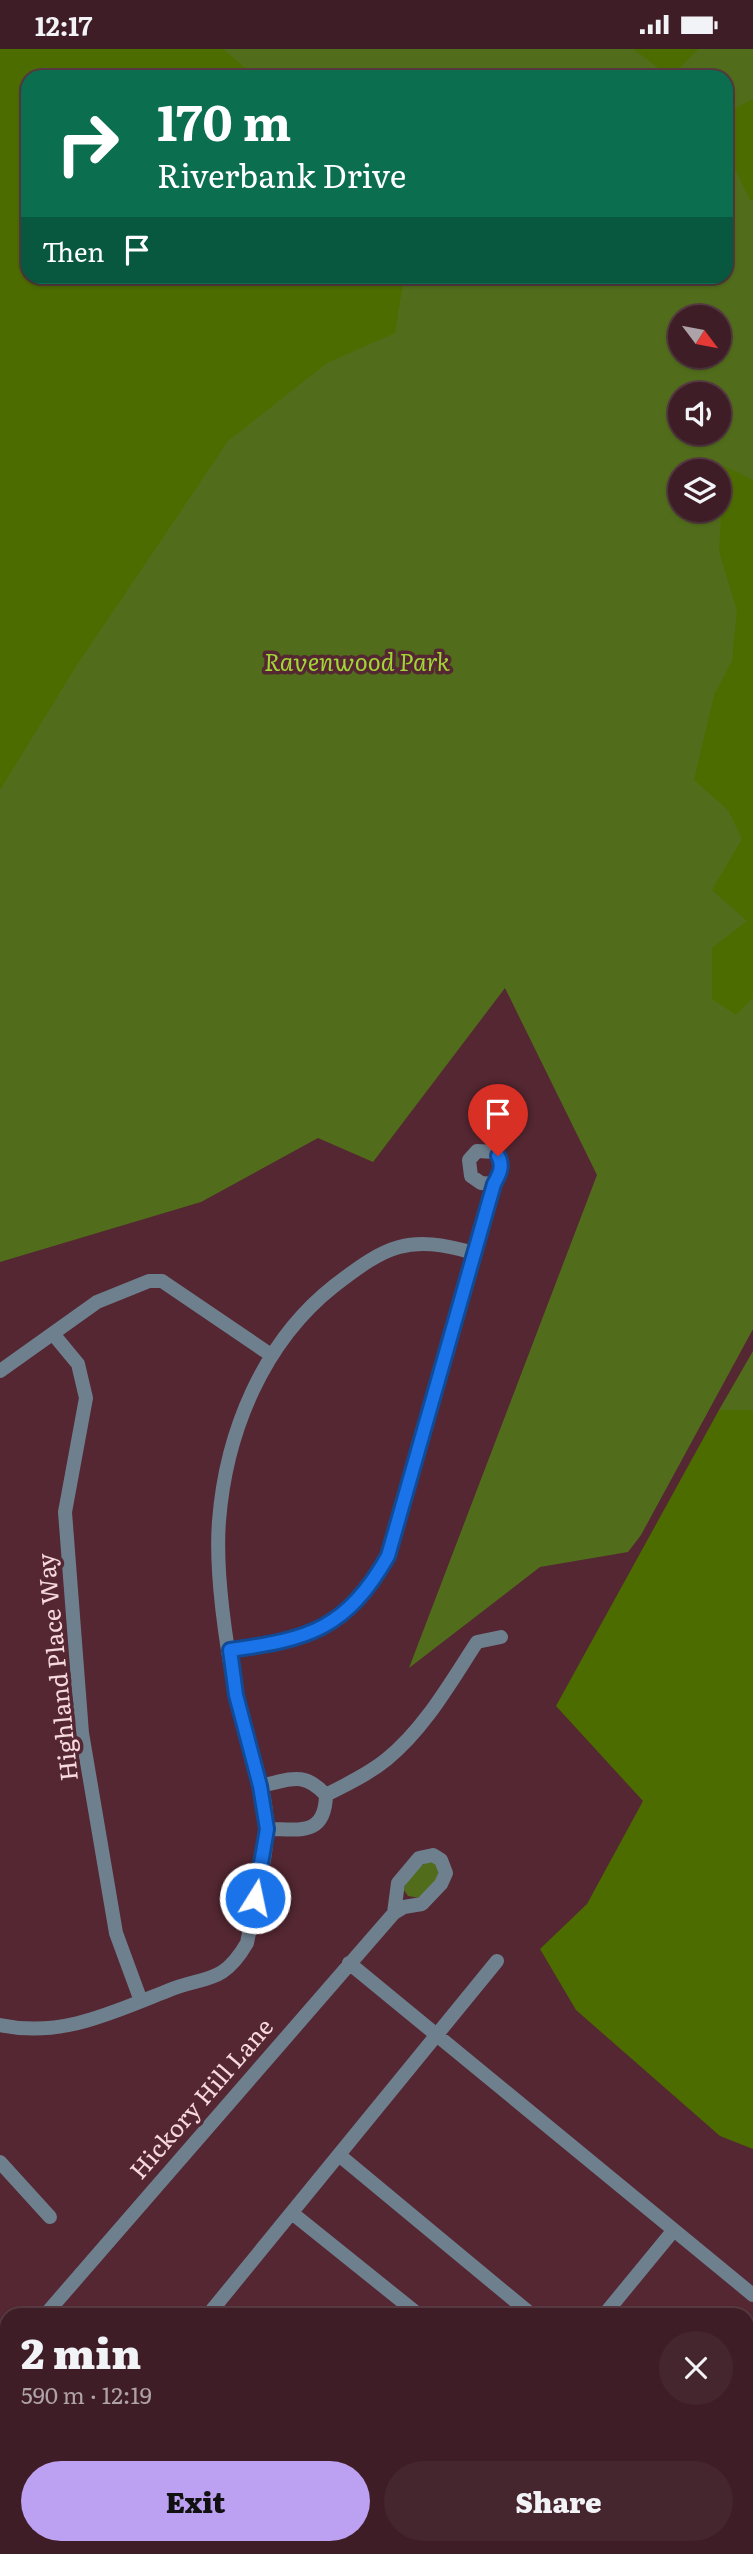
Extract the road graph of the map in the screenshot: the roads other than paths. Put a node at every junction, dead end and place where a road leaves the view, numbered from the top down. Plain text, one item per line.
1 (494, 1184) dead end
2 (474, 1253) junction
3 (54, 1335) junction
4 (271, 1355) junction
5 (0, 1371) edge
6 (501, 1637) dead end
7 (230, 1650) junction
8 (260, 1786) junction
9 (326, 1795) junction
10 (267, 1829) junction
11 (394, 1913) dead end
12 (497, 1961) dead end
13 (349, 1963) junction
14 (141, 2001) junction
15 (0, 2025) edge
16 (436, 2038) junction
17 (339, 2155) junction
18 (0, 2162) edge
19 (292, 2213) junction
20 (50, 2217) dead end
21 (673, 2231) junction
22 (753, 2295) edge
23 (51, 2308) edge
24 (214, 2308) edge
25 (410, 2308) edge
26 (523, 2308) edge
27 (610, 2308) edge

1 - 2 street
2 - 4 street
2 - 7 street
3 - 4 street
3 - 5 street
3 - 14 street, Highland Place Way
4 - 7 street
6 - 9 street
7 - 8 street
8 - 9 street
8 - 10 street
9 - 10 street
10 - 14 street
11 - 13 street, Hickory Hill Lane
12 - 16 street
13 - 16 street
13 - 23 street, Hickory Hill Lane
14 - 15 street
16 - 17 street
16 - 21 street
17 - 19 street
17 - 26 street
18 - 20 street
19 - 24 street
19 - 25 street
21 - 22 street
21 - 27 street

